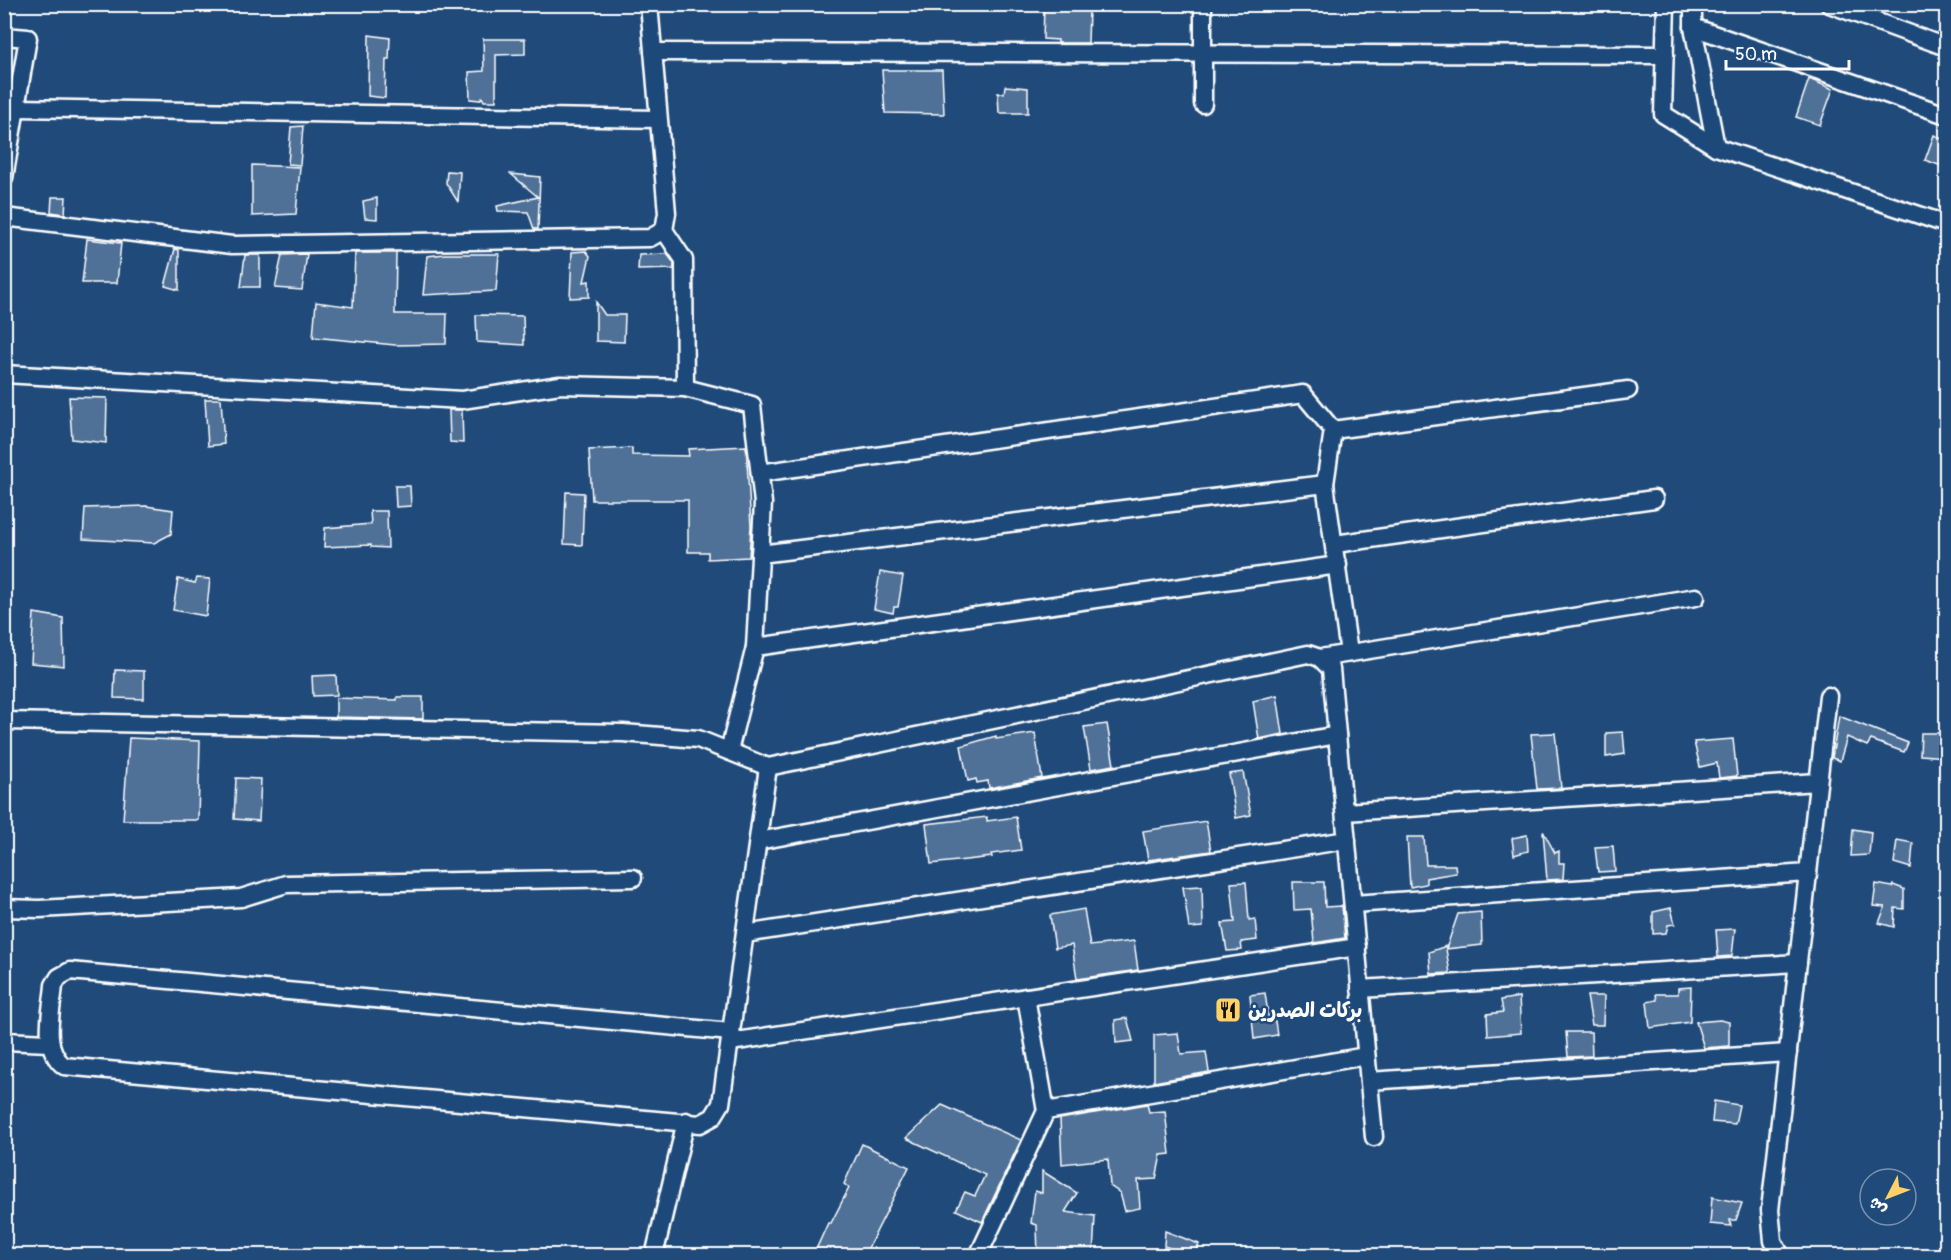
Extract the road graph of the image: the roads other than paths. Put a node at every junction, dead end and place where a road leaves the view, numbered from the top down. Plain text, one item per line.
1 (649, 4) edge
2 (1203, 4) edge
3 (1666, 4) edge
4 (1693, 4) edge
5 (1829, 4) edge
6 (1693, 27) junction
7 (4, 36) edge
8 (1947, 47) edge
9 (653, 52) junction
10 (1203, 53) junction
11 (1665, 55) junction
12 (1203, 104) dead end
13 (17, 108) junction
14 (1947, 115) edge
15 (658, 119) junction
16 (8, 128) edge
17 (1716, 147) junction
18 (4, 178) edge
19 (4, 217) edge
20 (1947, 224) edge
21 (664, 230) junction
22 (4, 374) edge
23 (685, 388) junction
24 (1628, 390) dead end
25 (1333, 429) junction
26 (760, 473) junction
27 (1325, 484) junction
28 (1654, 499) dead end
29 (1335, 544) junction
30 (760, 554) junction
31 (1338, 565) junction
32 (1696, 597) dead end
33 (755, 646) junction
34 (1349, 653) junction
35 (1320, 658) junction
36 (1828, 696) dead end
37 (4, 721) edge
38 (1337, 735) junction
39 (729, 751) junction
40 (768, 767) junction
41 (1818, 782) junction
42 (1344, 812) junction
43 (1347, 840) junction
44 (758, 841) junction
45 (1808, 873) junction
46 (633, 878) dead end
47 (1353, 904) junction
48 (4, 908) edge
49 (745, 934) junction
50 (1357, 947) junction
51 (1798, 963) junction
52 (1360, 989) junction
53 (1026, 997) junction
54 (731, 1037) junction
55 (4, 1041) edge
56 (50, 1043) junction
57 (1788, 1053) junction
58 (1366, 1056) junction
59 (1369, 1081) junction
60 (1046, 1112) junction
61 (686, 1121) junction
62 (1374, 1137) dead end
63 (654, 1256) edge
64 (978, 1256) edge
65 (1781, 1256) edge

1 - 9 street
2 - 10 street
3 - 11 street
4 - 6 street
5 - 8 street
6 - 14 street
6 - 17 street
7 - 13 street
9 - 10 street
9 - 15 street
10 - 11 street
10 - 12 street
11 - 17 street
13 - 15 street
13 - 16 street
15 - 21 street
16 - 18 street
17 - 20 street
19 - 21 street
21 - 23 street
22 - 23 street
23 - 26 street
24 - 25 street
25 - 26 street
25 - 27 street
26 - 30 street
27 - 29 street
27 - 30 street
28 - 29 street
29 - 31 street
30 - 33 street
31 - 33 street
31 - 34 street
32 - 34 street
33 - 39 street
34 - 35 street
35 - 38 street
35 - 40 street
36 - 41 street
37 - 39 street
38 - 42 street
38 - 44 street
39 - 40 street
40 - 44 street
41 - 42 street
41 - 45 street
42 - 43 street
43 - 47 street
43 - 49 street
44 - 49 street
45 - 47 street
45 - 51 street
46 - 48 street
47 - 50 street
49 - 54 street
50 - 52 street
50 - 53 street
51 - 52 street
51 - 57 street
52 - 58 street
53 - 54 street
53 - 60 street
54 - 56 street
54 - 61 street
55 - 56 street
56 - 61 street
57 - 59 street
57 - 65 street
58 - 59 street
58 - 60 street
59 - 62 street
60 - 64 street
61 - 63 street

